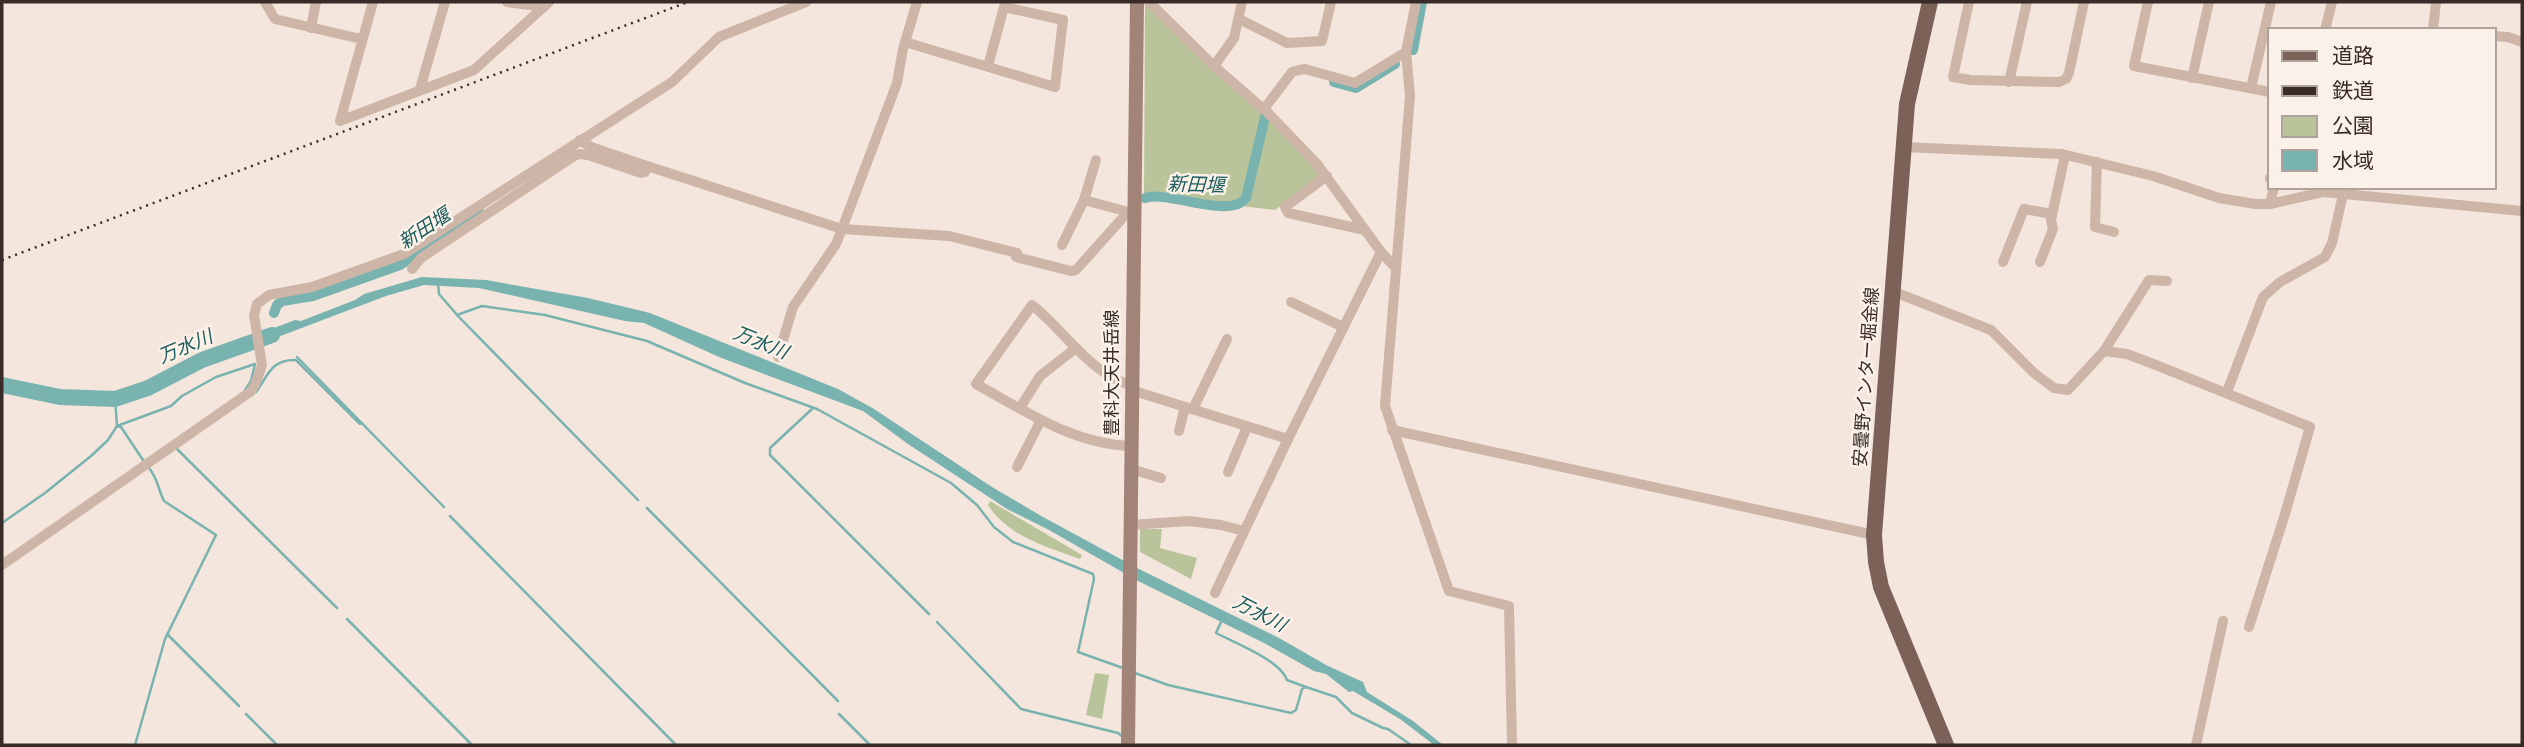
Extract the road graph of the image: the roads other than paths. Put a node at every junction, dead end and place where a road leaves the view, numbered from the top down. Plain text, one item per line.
1 (265, 2) edge
2 (316, 2) edge
3 (373, 2) edge
4 (444, 2) edge
5 (507, 2) edge
6 (806, 2) edge
7 (917, 2) edge
8 (1137, 2) edge
9 (1149, 2) edge
10 (1242, 2) edge
11 (1331, 2) edge
12 (1416, 2) edge
13 (1930, 2) edge
14 (1969, 2) edge
15 (2027, 2) edge
16 (2084, 2) edge
17 (2148, 2) edge
18 (2209, 2) edge
19 (2271, 2) edge
20 (2332, 2) edge
21 (2436, 2) edge
22 (547, 5) edge
23 (1239, 19) junction
24 (311, 27) junction
25 (2326, 28) edge
26 (2437, 28) edge
27 (2496, 36) edge
28 (361, 39) junction
29 (905, 41) junction
30 (2522, 42) edge
31 (1406, 52) junction
32 (2265, 52) edge
33 (988, 66) junction
34 (1214, 66) junction
35 (2192, 78) junction
36 (2009, 82) junction
37 (2250, 88) junction
38 (420, 89) junction
39 (2268, 92) edge
40 (1264, 109) junction
41 (580, 140) junction
42 (1903, 147) junction
43 (589, 151) junction
44 (2065, 155) junction
45 (1096, 160) dead end
46 (2097, 162) junction
47 (1327, 176) junction
48 (2274, 189) edge
49 (2344, 190) edge
50 (1084, 200) junction
51 (2270, 204) junction
52 (2522, 211) edge
53 (1130, 213) junction
54 (2052, 215) junction
55 (842, 229) junction
56 (1365, 230) junction
57 (2114, 232) dead end
58 (1062, 245) dead end
59 (1381, 252) junction
60 (2003, 262) dead end
61 (2040, 262) dead end
62 (1395, 267) junction
63 (412, 269) dead end
64 (2167, 281) dead end
65 (1892, 291) junction
66 (1291, 302) dead end
67 (1343, 327) junction
68 (1227, 340) dead end
69 (1076, 348) junction
70 (2104, 351) junction
71 (778, 357) dead end
72 (1131, 387) junction
73 (2227, 392) junction
74 (1020, 408) junction
75 (1189, 408) junction
76 (1041, 420) junction
77 (1247, 426) junction
78 (1392, 430) junction
79 (1179, 431) dead end
80 (1288, 439) junction
81 (1131, 446) junction
82 (1017, 467) dead end
83 (1130, 469) junction
84 (1228, 472) dead end
85 (1161, 478) dead end
86 (1130, 525) junction
87 (1244, 531) junction
88 (1874, 535) junction
89 (2, 565) edge
90 (1215, 593) dead end
91 (2222, 621) dead end
92 (2249, 627) dead end
93 (1128, 745) edge
94 (1512, 745) edge
95 (1947, 745) edge
96 (2196, 745) edge

1 - 24 street
2 - 24 street
3 - 28 street
4 - 38 street
5 - 22 street
6 - 41 street
7 - 29 street
8 - 53 main road, 豊科大天井岳線
9 - 34 street
10 - 23 street
11 - 23 street
12 - 31 street
13 - 42 main road, 安曇野インター堀金線
14 - 36 street
15 - 36 street
16 - 36 street
17 - 35 street
18 - 35 street
19 - 32 street
20 - 25 street
21 - 26 street
22 - 38 street
23 - 34 street
24 - 28 street
27 - 30 street
28 - 38 street
29 - 33 street
29 - 55 street
31 - 40 street
31 - 62 street
32 - 37 street
33 - 33 street
34 - 40 street
35 - 37 street
37 - 39 street
40 - 47 street
41 - 43 street
41 - 89 street
42 - 44 street
42 - 65 main road, 安曇野インター堀金線
43 - 55 street
43 - 63 street
44 - 46 street
44 - 54 street
45 - 50 street
46 - 51 street
46 - 57 street
47 - 56 street
47 - 56 street
48 - 51 street
49 - 51 street
49 - 52 street
49 - 73 street
50 - 53 street
50 - 58 street
53 - 55 street
53 - 72 main road, 豊科大天井岳線
54 - 60 street
54 - 61 street
55 - 71 street
56 - 59 street
59 - 62 street
59 - 67 street
62 - 78 street
64 - 70 street
65 - 70 street
65 - 88 main road, 安曇野インター堀金線
66 - 67 street
67 - 80 street
68 - 75 street
69 - 72 street
69 - 74 street
69 - 74 street
70 - 73 street
72 - 75 street
72 - 81 main road, 豊科大天井岳線
73 - 92 street
74 - 76 street
75 - 77 street
75 - 79 street
76 - 81 street
76 - 82 street
77 - 80 street
77 - 84 street
78 - 88 street
78 - 94 street
80 - 87 street
81 - 83 main road, 豊科大天井岳線
83 - 85 street
83 - 86 main road, 豊科大天井岳線
86 - 87 street
86 - 93 main road, 豊科大天井岳線
87 - 90 street
88 - 95 main road, 安曇野インター堀金線
91 - 96 street

